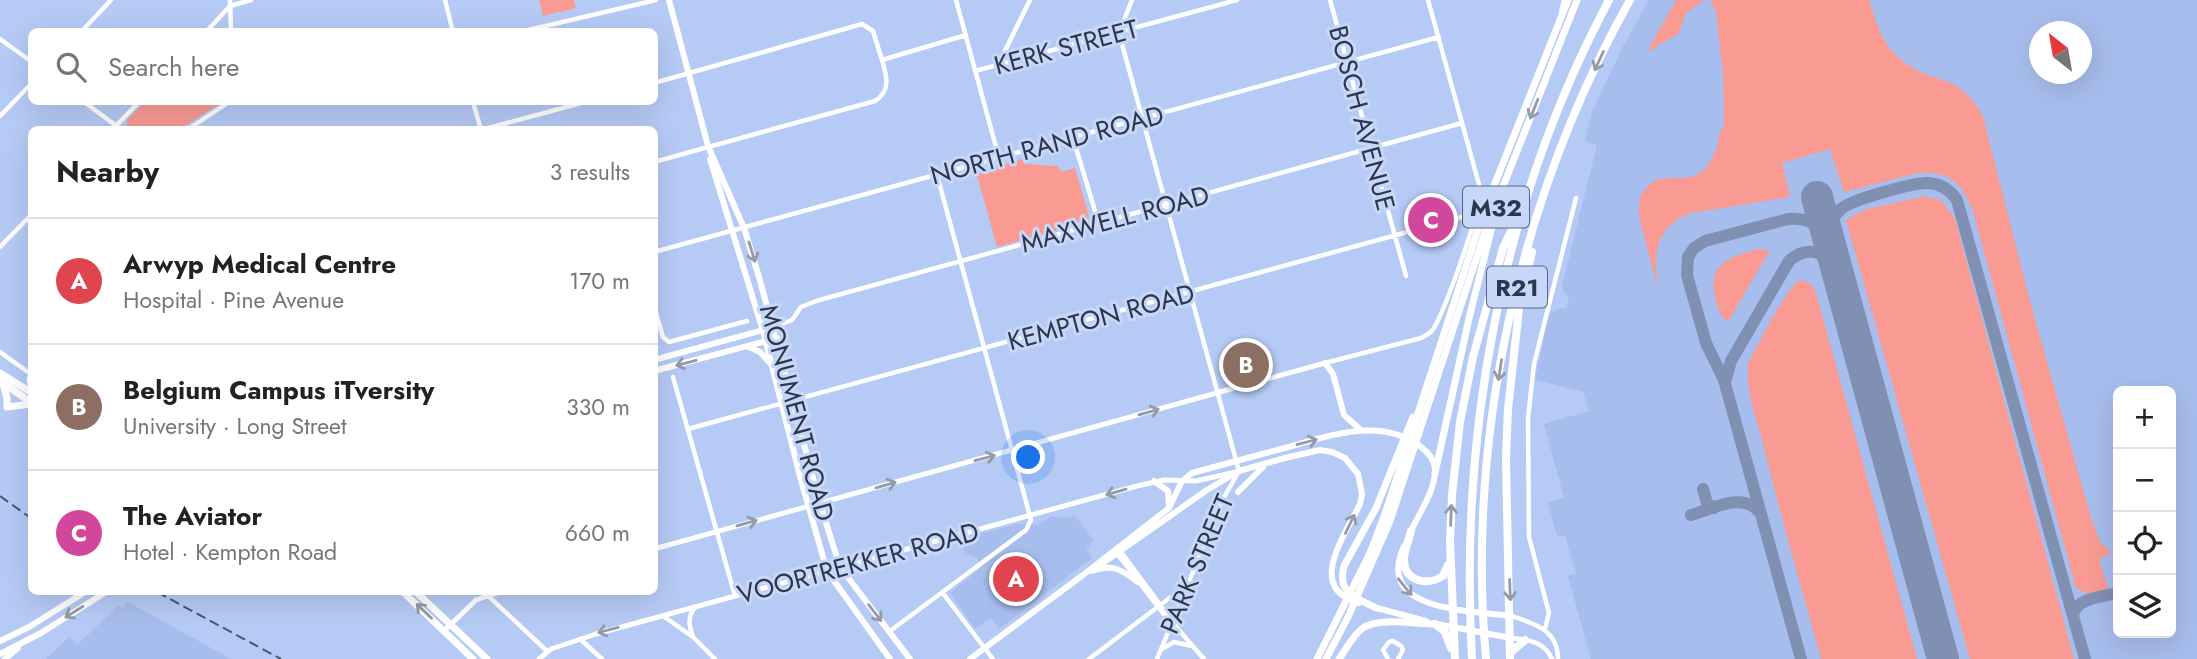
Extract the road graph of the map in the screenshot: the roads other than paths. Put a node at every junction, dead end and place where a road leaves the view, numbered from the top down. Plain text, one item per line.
1 (111, 0) edge
2 (251, 0) edge
3 (445, 0) edge
4 (656, 0) edge
5 (668, 0) edge
6 (956, 0) edge
7 (1030, 0) edge
8 (1132, 0) edge
9 (1237, 0) edge
10 (1330, 0) edge
11 (1429, 0) edge
12 (1566, 0) edge
13 (1577, 0) edge
14 (1609, 0) edge
15 (1630, 0) edge
16 (230, 3) edge
17 (85, 28) edge
18 (209, 28) edge
19 (231, 28) edge
20 (452, 28) edge
21 (537, 28) edge
22 (1119, 33) junction
23 (966, 35) junction
24 (1439, 37) junction
25 (0, 39) edge
26 (28, 59) edge
27 (882, 60) junction
28 (1348, 62) junction
29 (998, 66) junction
30 (975, 71) junction
31 (689, 74) junction
32 (658, 82) edge
33 (28, 87) edge
34 (88, 105) edge
35 (136, 105) edge
36 (224, 105) edge
37 (474, 105) edge
38 (574, 105) edge
39 (0, 116) edge
40 (1142, 119) junction
41 (1462, 123) junction
42 (113, 126) edge
43 (115, 126) edge
44 (193, 126) edge
45 (480, 126) edge
46 (496, 126) edge
47 (1073, 138) junction
48 (1371, 149) junction
49 (710, 150) junction
50 (999, 158) junction
51 (658, 161) edge
52 (937, 176) junction
53 (1503, 188) junction
54 (1526, 197) junction
55 (1576, 198) dead end
56 (1165, 206) junction
57 (1495, 208) junction
58 (1480, 212) junction
59 (28, 218) edge
60 (1099, 224) junction
61 (744, 228) junction
62 (734, 231) junction
63 (1532, 235) junction
64 (1394, 236) junction
65 (0, 247) edge
66 (658, 251) edge
67 (960, 262) junction
68 (1405, 276) dead end
69 (1191, 293) junction
70 (658, 320) edge
71 (747, 321) dead end
72 (774, 327) junction
73 (763, 331) junction
74 (777, 338) junction
75 (765, 341) junction
76 (747, 346) junction
77 (985, 349) junction
78 (0, 352) edge
79 (658, 359) edge
80 (1325, 363) junction
81 (771, 365) junction
82 (658, 370) edge
83 (0, 373) edge
84 (28, 374) edge
85 (673, 377) dead end
86 (1, 382) edge
87 (27, 391) edge
88 (1217, 393) junction
89 (794, 402) junction
90 (28, 404) edge
91 (782, 405) junction
92 (1419, 415) junction
93 (688, 429) junction
94 (1361, 430) junction
95 (1013, 450) junction
96 (1403, 459) junction
97 (1237, 461) junction
98 (1267, 464) junction
99 (1239, 471) junction
100 (1435, 473) junction
101 (1154, 481) junction
102 (1182, 481) junction
103 (1238, 492) dead end
104 (820, 504) junction
105 (808, 507) junction
106 (1169, 508) junction
107 (1031, 516) junction
108 (1410, 531) junction
109 (716, 532) junction
110 (1450, 542) junction
111 (658, 548) edge
112 (1117, 550) junction
113 (840, 567) junction
114 (827, 571) junction
115 (1092, 571) junction
116 (1083, 575) junction
117 (1361, 580) junction
118 (1138, 582) junction
119 (1188, 584) junction
120 (942, 592) junction
121 (80, 595) edge
122 (101, 595) edge
123 (406, 595) edge
124 (419, 595) edge
125 (483, 595) edge
126 (488, 595) edge
127 (736, 596) junction
128 (1159, 605) junction
129 (696, 607) junction
130 (1376, 608) junction
131 (1452, 608) junction
132 (662, 615) junction
133 (1511, 616) junction
134 (1173, 622) junction
135 (450, 624) junction
136 (1435, 624) junction
137 (1453, 626) junction
138 (29, 627) junction
139 (1545, 629) junction
140 (444, 631) junction
141 (890, 631) junction
142 (0, 636) edge
143 (693, 637) junction
144 (579, 638) junction
145 (1511, 638) junction
146 (1525, 640) junction
147 (0, 641) edge
148 (22, 644) junction
149 (1193, 646) junction
150 (985, 648) junction
151 (1160, 650) junction
152 (547, 651) junction
153 (0, 654) edge
154 (1486, 656) edge
155 (1510, 656) edge
156 (1455, 658) edge
157 (5, 659) edge
158 (473, 659) edge
159 (487, 659) edge
160 (539, 659) edge
161 (602, 659) edge
162 (715, 659) edge
163 (890, 659) edge
164 (910, 659) edge
165 (970, 659) edge
166 (993, 659) edge
167 (1089, 659) edge
168 (1157, 659) edge
169 (1204, 659) edge
170 (1317, 659) edge
171 (1326, 659) edge
172 (1339, 659) edge
173 (1388, 659) edge
174 (1398, 659) edge
175 (1472, 659) edge
176 (1552, 659) edge
177 (1558, 659) edge

1 - 17 street
2 - 16 street
3 - 20 street
4 - 21 street
5 - 31 main road, MONUMENT ROAD
6 - 23 street
7 - 29 street
8 - 22 street
9 - 22 street, KERK STREET
10 - 28 street, BOSCH AVENUE
11 - 24 street
12 - 58 main road, M32
13 -> 53 main road, M32
14 - 54 highway, R21
15 -> 63 highway, R21
16 - 18 street
16 - 19 street
22 - 29 street, KERK STREET
22 - 40 street
23 - 27 street
23 - 30 street
24 - 28 street, NORTH RAND ROAD
24 - 41 street
25 - 26 street
27 - 31 street
27 - 49 street
28 - 40 street, NORTH RAND ROAD
28 - 48 street, BOSCH AVENUE
29 - 30 street, KERK STREET
30 - 50 street
31 - 32 street
31 - 49 main road, MONUMENT ROAD
33 - 39 street
34 - 42 street
35 - 43 street
36 - 44 street
37 - 45 street
38 - 46 street
40 - 47 street, NORTH RAND ROAD
40 - 56 street
41 - 48 street, MAXWELL ROAD
41 - 58 street
47 - 50 street, NORTH RAND ROAD
47 - 60 street
48 - 56 street, MAXWELL ROAD
48 - 64 street, BOSCH AVENUE
49 - 51 street
49 - 61 main road, MONUMENT ROAD
49 - 62 main road, MONUMENT ROAD
50 - 52 street, NORTH RAND ROAD
52 - 61 street, NORTH RAND ROAD
52 - 67 street
53 - 57 main road, M32
53 - 58 street
110 -> 54 highway
54 - 175 highway, R21
55 - 139 street
56 - 60 street, MAXWELL ROAD
56 - 69 street
57 - 92 main road, M32
57 - 100 main road
58 - 64 street, KEMPTON ROAD
58 - 80 street
58 - 92 main road, M32
59 - 65 street
60 - 67 street, MAXWELL ROAD
61 - 62 street, NORTH RAND ROAD
61 -> 72 main road, MONUMENT ROAD
62 - 66 street, NORTH RAND ROAD
62 - 73 main road, MONUMENT ROAD
63 -> 133 highway
63 -> 154 highway, R21
64 - 68 street, BOSCH AVENUE
64 - 69 street, KEMPTON ROAD
67 - 72 street, MAXWELL ROAD
67 - 77 street
69 - 77 street, KEMPTON ROAD
69 - 88 street
70 - 71 street
72 - 73 main road
72 - 74 main road, MONUMENT ROAD
73 - 75 main road, MONUMENT ROAD
73 - 79 main road
74 - 75 main road
74 - 89 main road, MONUMENT ROAD
75 - 76 main road
75 - 81 main road, MONUMENT ROAD
76 - 81 main road
76 -> 82 main road
77 - 89 street, KEMPTON ROAD
77 - 95 street
78 - 84 street
80 - 88 street
80 - 94 main road
81 - 91 main road, MONUMENT ROAD
83 - 87 main road
85 - 93 street
86 - 87 main road
86 - 90 main road
95 -> 88 street
88 - 97 street
89 - 91 street, KEMPTON ROAD
89 - 104 main road, MONUMENT ROAD
91 - 93 street, KEMPTON ROAD
91 - 105 main road, MONUMENT ROAD
92 - 96 main road, M32
92 - 96 main road
93 - 109 street
97 -> 94 main road, VOORTREKKER ROAD
94 - 100 main road, VOORTREKKER ROAD
104 -> 95 street
95 - 107 street
96 - 117 main road, M32
96 - 130 main road
97 - 99 street
97 - 102 main road, VOORTREKKER ROAD
98 - 99 main road
98 - 103 main road
130 -> 98 main road
99 - 102 street
99 - 112 main road
99 - 119 street, PARK STREET
100 - 108 main road
101 - 102 street, VOORTREKKER ROAD
101 - 106 main road
101 -> 107 street, VOORTREKKER ROAD
102 - 106 main road
104 - 105 street
104 - 113 main road, MONUMENT ROAD
109 -> 105 street
105 - 114 main road, MONUMENT ROAD
106 - 112 main road
107 - 113 street, VOORTREKKER ROAD
107 - 120 street
108 - 110 highway
108 -> 131 main road
109 - 111 street
109 - 127 street
110 - 131 highway
112 - 115 main road
112 - 116 main road
112 - 118 street
112 - 128 street
113 - 114 street, VOORTREKKER ROAD
113 -> 141 main road, MONUMENT ROAD
114 - 127 street, VOORTREKKER ROAD
114 - 163 main road, MONUMENT ROAD
115 - 116 main road
115 - 118 main road
116 - 150 main road
117 - 170 main road, M32
117 - 171 main road, M32
118 - 128 street
119 - 128 street
119 - 134 street, PARK STREET
120 - 141 street
120 - 150 street
121 - 138 main road
122 -> 148 main road
140 -> 123 main road
124 - 135 main road
125 - 135 street
126 - 152 street
127 - 129 street, VOORTREKKER ROAD
128 - 134 street
128 - 167 street
129 - 132 street, VOORTREKKER ROAD
129 - 143 street
130 - 136 main road
131 - 133 main road
131 - 137 highway
132 - 143 street
132 -> 144 street, VOORTREKKER ROAD
133 - 139 street
133 - 145 highway
134 - 149 street
134 - 151 street, PARK STREET
135 - 140 street
135 - 159 main road
136 - 137 main road
136 - 156 highway
136 - 172 main road
137 - 145 main road
137 - 156 highway
138 - 142 main road
138 - 147 main road
139 - 177 street
140 - 158 main road
141 - 164 main road, MONUMENT ROAD
143 - 162 street
144 - 152 street, VOORTREKKER ROAD
144 - 161 street
145 - 146 street
145 - 155 highway
146 - 155 highway
146 - 176 street
148 - 153 main road
148 - 157 main road
149 - 151 street
149 - 169 street
150 - 165 main road
150 - 166 street
151 - 168 street, PARK STREET
152 - 160 street, VOORTREKKER ROAD
173 - 174 street

